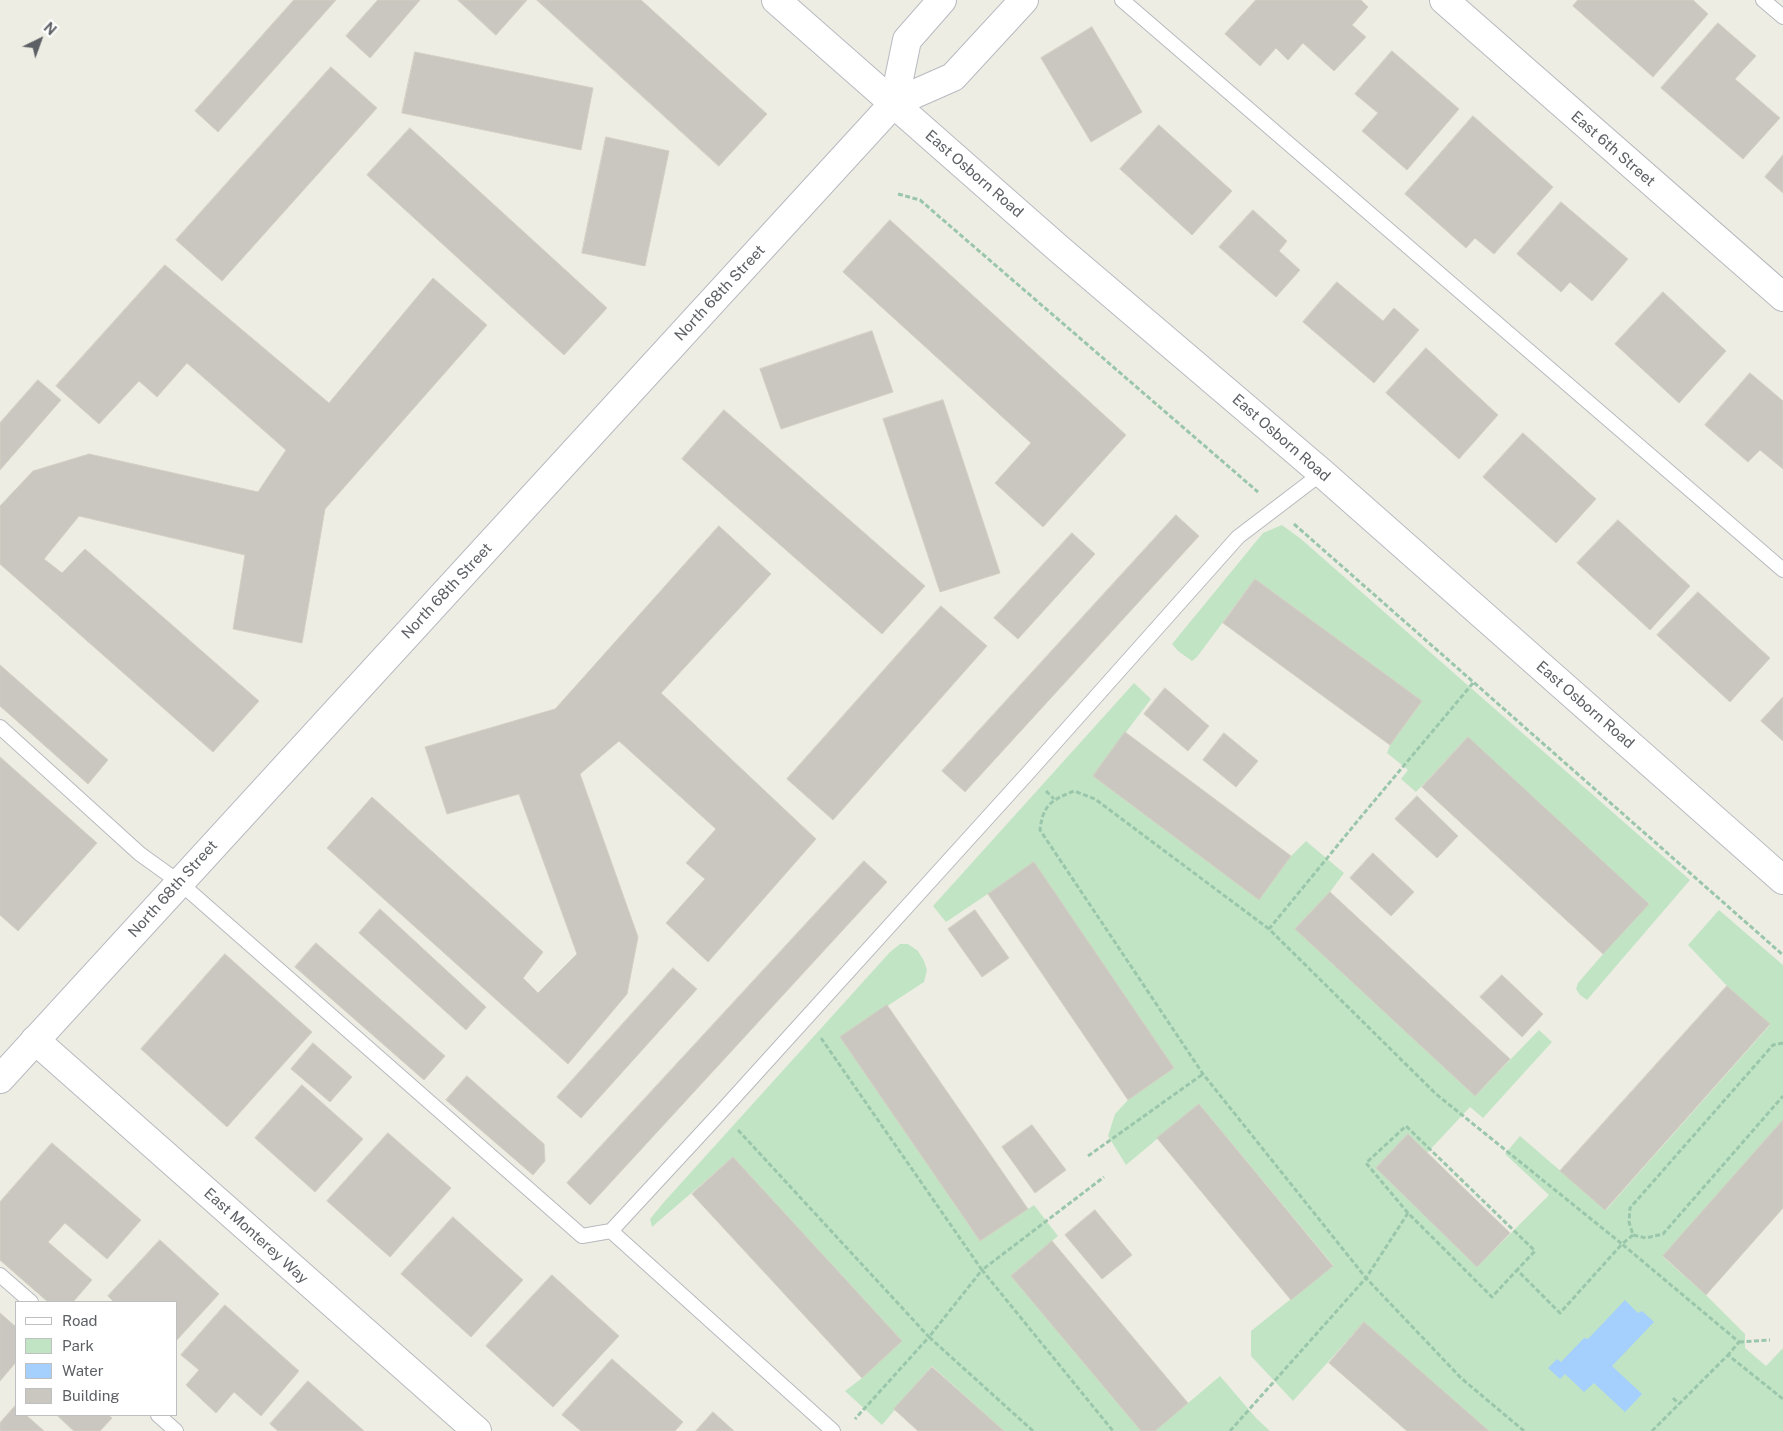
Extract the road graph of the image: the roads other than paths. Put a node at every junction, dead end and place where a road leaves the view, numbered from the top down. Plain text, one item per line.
1 (776, 0) edge
2 (942, 0) edge
3 (1024, 0) edge
4 (1122, 0) edge
5 (1444, 0) edge
6 (1763, 0) edge
7 (1783, 17) edge
8 (894, 103) junction
9 (1783, 297) edge
10 (1322, 473) junction
11 (1783, 570) edge
12 (0, 727) edge
13 (1783, 880) edge
14 (179, 882) junction
15 (35, 1040) junction
16 (0, 1079) edge
17 (611, 1231) junction
18 (0, 1275) edge
19 (30, 1301) edge
20 (159, 1416) edge
21 (176, 1431) edge
22 (476, 1431) edge
23 (833, 1431) edge

1 - 8 main road, East Osborn Road
2 - 8 main road
3 - 8 main road, North 68th Street
4 - 11 lane
5 - 9 main road, East 6th Street
6 - 7 lane
8 - 10 main road, East Osborn Road
8 - 14 main road, North 68th Street
10 - 13 main road, East Osborn Road
10 - 17 lane
12 - 14 lane
14 - 15 main road, North 68th Street
14 - 17 lane
15 - 16 main road, North 68th Street
15 - 22 main road, East Monterey Way
17 - 23 lane
18 - 19 lane
20 - 21 lane

